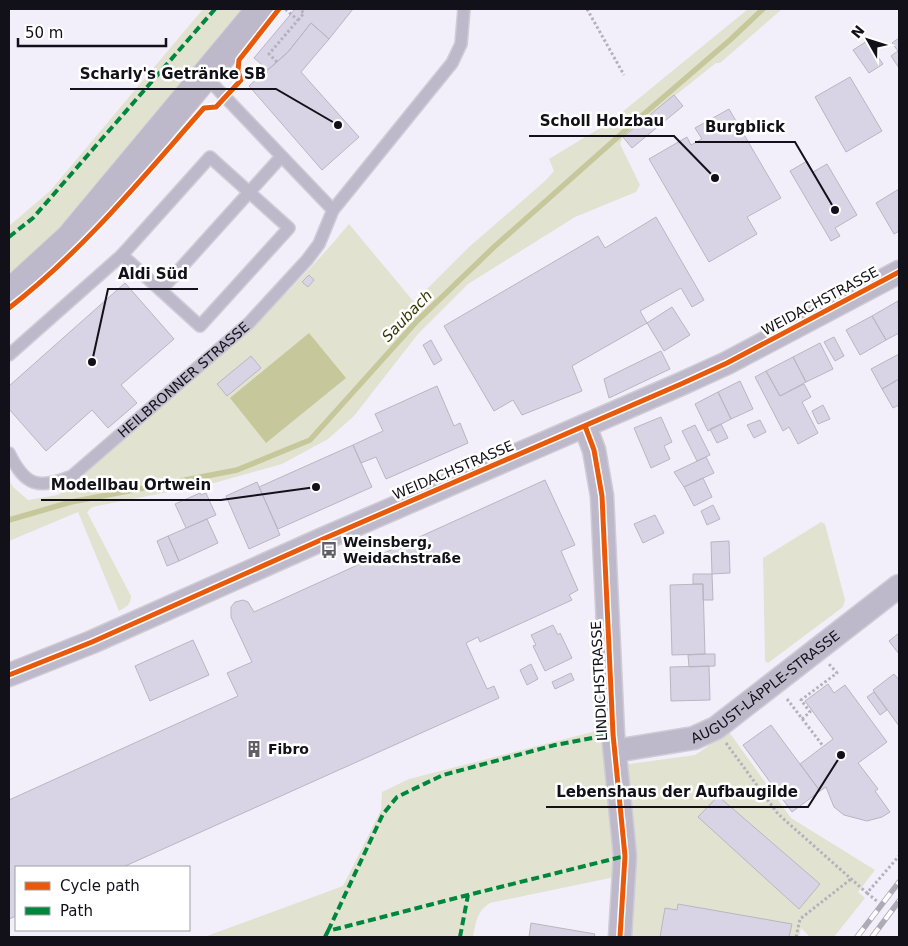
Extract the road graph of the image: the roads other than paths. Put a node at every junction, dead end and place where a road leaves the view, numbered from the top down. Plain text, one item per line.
1 (261, 9) edge
2 (464, 9) edge
3 (205, 76) junction
4 (282, 157) junction
5 (250, 192) junction
6 (333, 210) junction
7 (122, 255) junction
8 (899, 272) edge
9 (161, 290) junction
10 (9, 294) edge
11 (9, 355) edge
12 (585, 426) junction
13 (9, 453) edge
14 (899, 586) edge
15 (9, 675) edge
16 (615, 751) junction
17 (620, 937) edge

1 - 3 street
2 - 6 lane, HEILBRONNER STRASSE
3 - 4 lane
3 - 10 street
4 - 5 lane
4 - 6 lane
5 - 7 lane
5 - 9 lane
5 - 9 lane
6 - 13 lane, HEILBRONNER STRASSE
7 - 9 lane
7 - 11 lane
8 - 12 street, WEIDACHSTRASSE
12 - 15 street, WEIDACHSTRASSE
12 - 16 street, LINDICHSTRASSE
14 - 16 street, AUGUST-LÄPPLE-STRASSE
16 - 17 street, LINDICHSTRASSE

